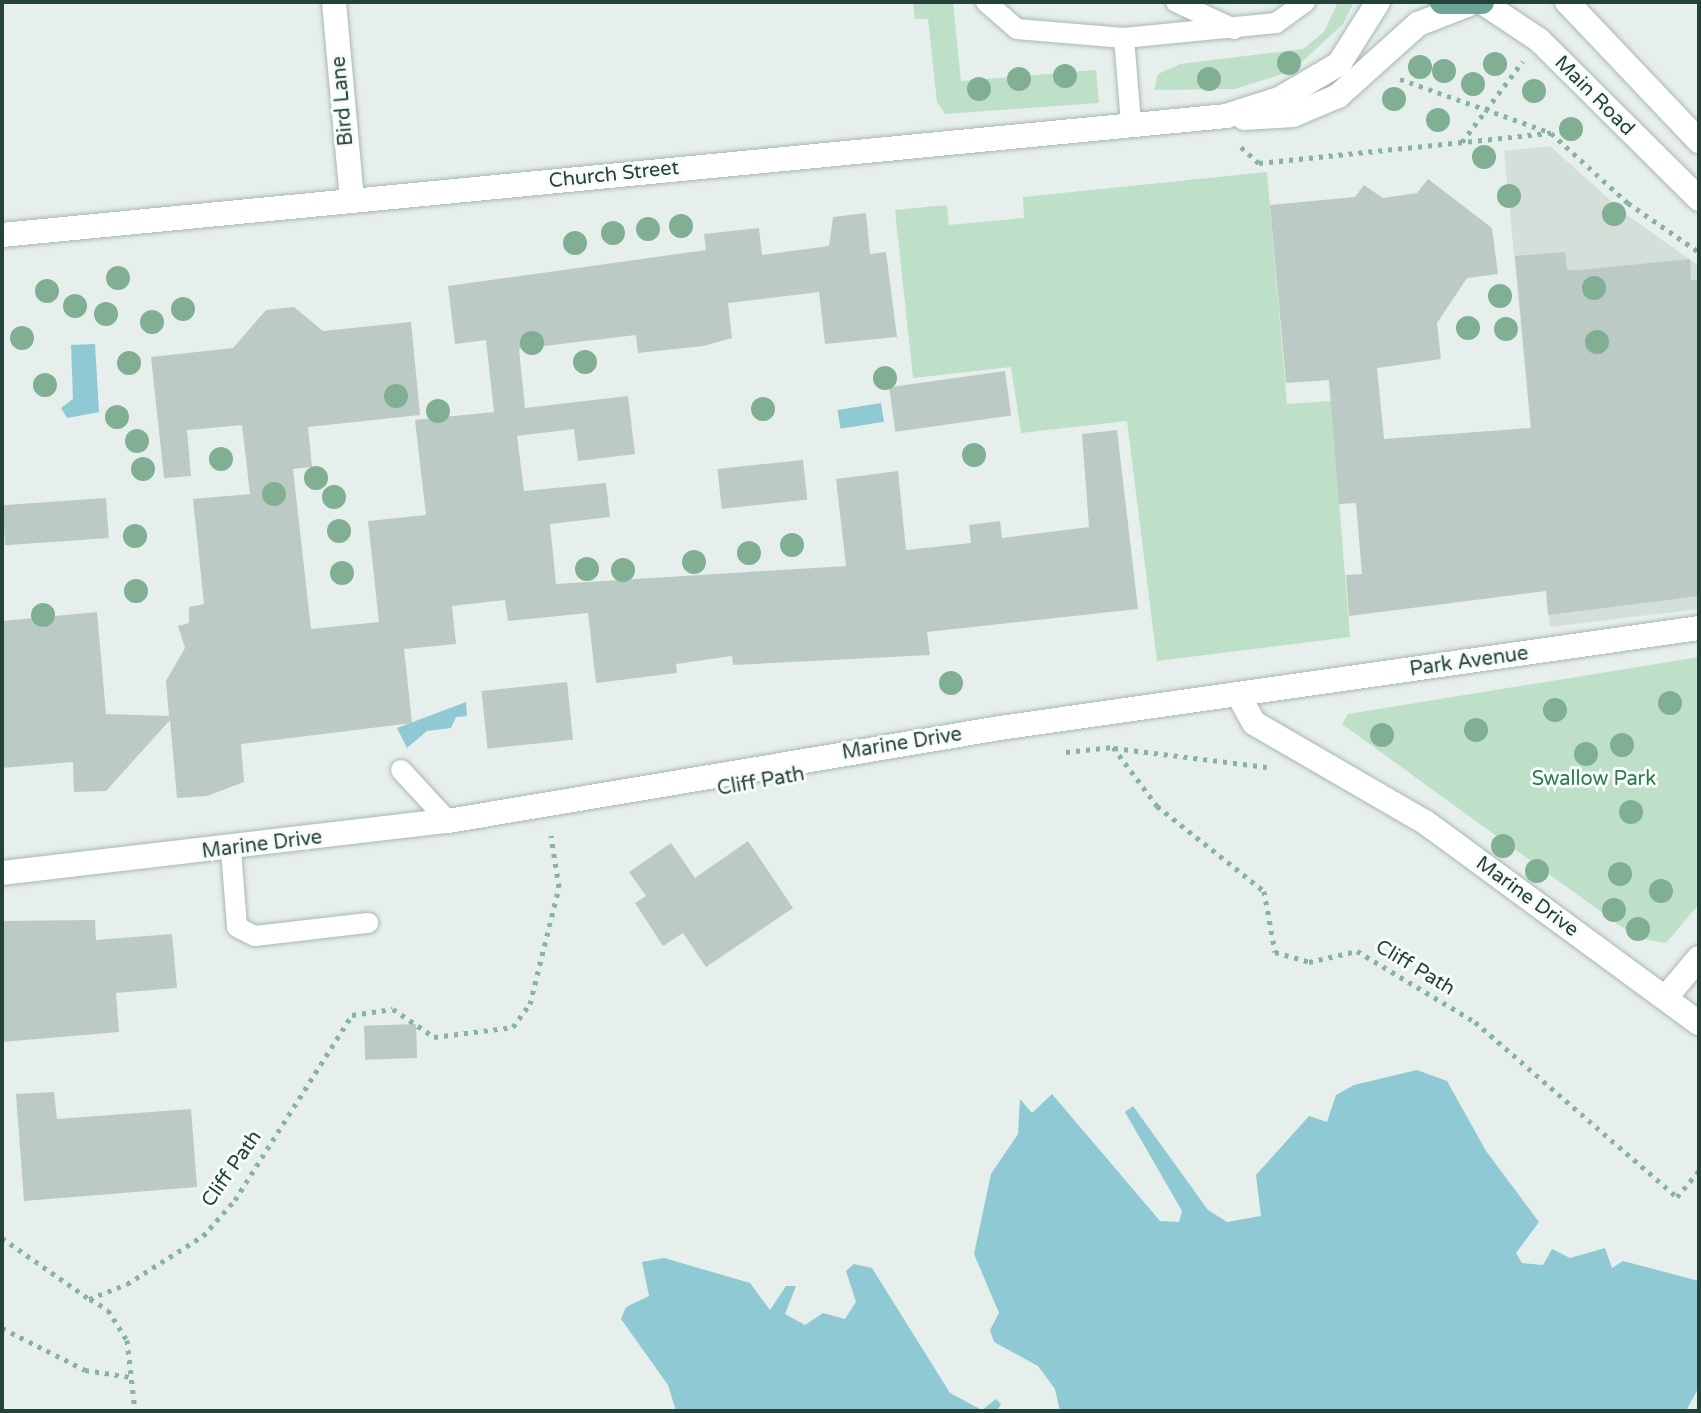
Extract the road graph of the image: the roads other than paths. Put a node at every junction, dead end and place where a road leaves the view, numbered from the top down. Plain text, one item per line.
1 (334, 2) edge
2 (986, 2) edge
3 (1176, 2) edge
4 (1305, 2) edge
5 (1378, 2) edge
6 (1442, 2) edge
7 (1567, 2) edge
8 (1478, 3) edge
9 (1234, 29) junction
10 (1124, 38) junction
11 (1217, 116) junction
12 (1131, 124) junction
13 (1699, 141) edge
14 (1699, 199) edge
15 (352, 200) junction
16 (2, 235) edge
17 (1699, 628) edge
18 (1239, 696) junction
19 (401, 770) dead end
20 (448, 821) junction
21 (231, 850) junction
22 (2, 873) edge
23 (368, 923) dead end
24 (1699, 958) edge
25 (1666, 997) junction
26 (1699, 1023) edge

1 - 15 street, Bird Lane
2 - 10 lane
3 - 9 lane
4 - 9 lane
5 - 11 street, Church Street
6 - 8 main road, Main Road
7 - 13 street
8 - 11 street, Church Street
8 - 14 street, Main Road
9 - 10 lane
10 - 12 lane
11 - 12 street, Church Street
12 - 15 street, Church Street
15 - 16 street, Church Street
17 - 18 street, Park Avenue
18 - 20 street, Marine Drive
18 - 25 street, Marine Drive
19 - 20 lane
20 - 21 street, Marine Drive
21 - 22 street, Marine Drive
21 - 23 lane
24 - 25 street
25 - 26 street, Marine Drive

